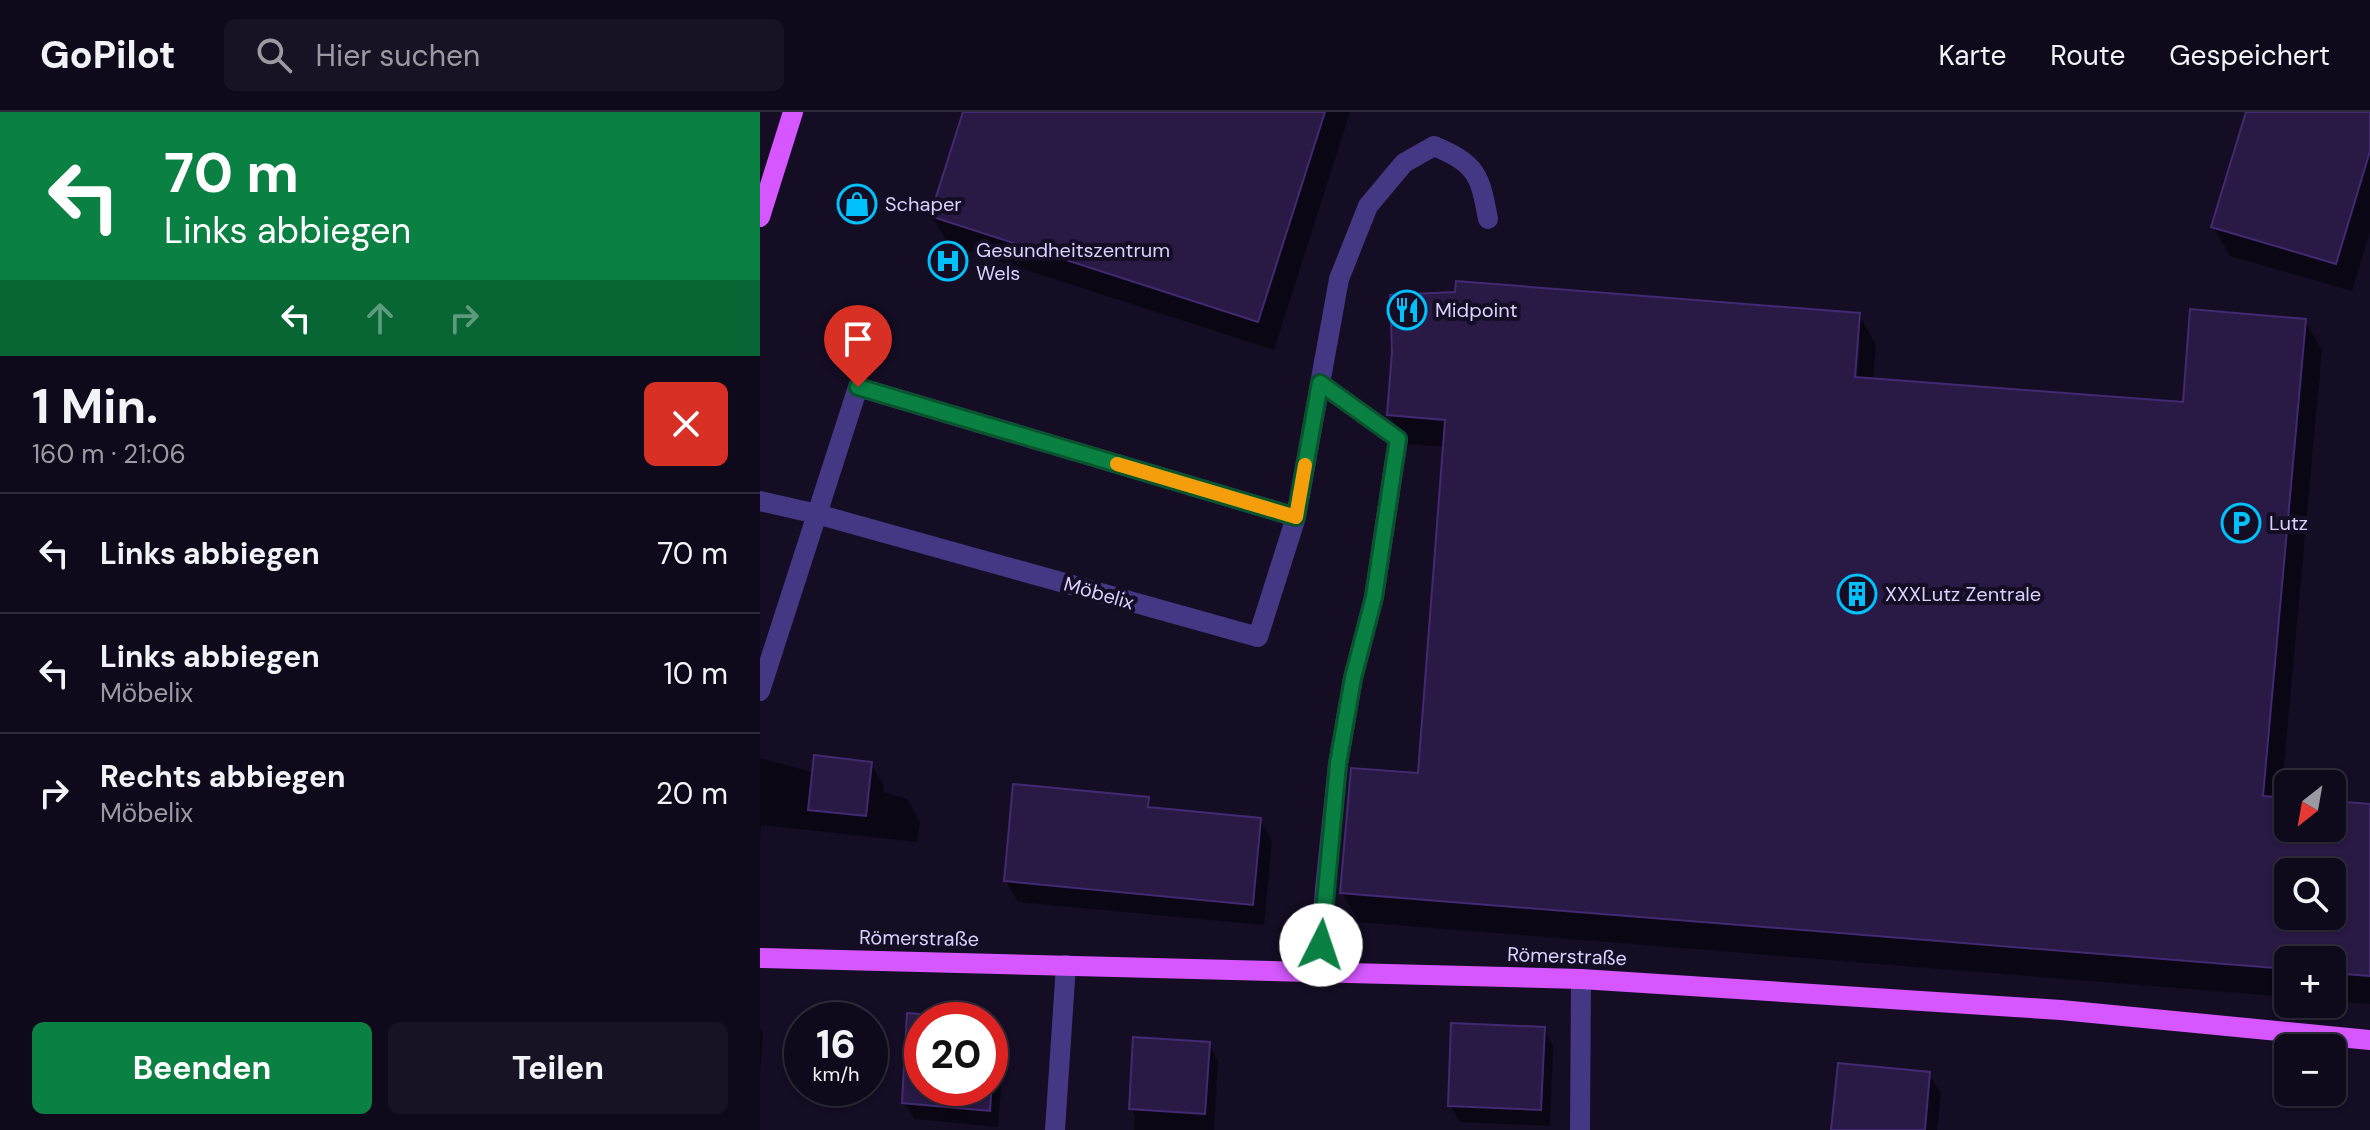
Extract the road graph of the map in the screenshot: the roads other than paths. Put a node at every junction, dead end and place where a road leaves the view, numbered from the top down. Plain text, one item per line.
1 (793, 112) edge
2 (760, 217) edge
3 (1488, 219) dead end
4 (1320, 383) junction
5 (760, 501) edge
6 (817, 514) junction
7 (1296, 517) junction
8 (760, 691) edge
9 (760, 958) edge
10 (1066, 965) junction
11 (1319, 973) junction
12 (1581, 979) junction
13 (2370, 1040) edge
14 (1055, 1130) edge
15 (1580, 1130) edge

1 - 2 main road
3 - 4 street, Möbelix
4 - 7 street, Möbelix
4 - 11 street
5 - 6 street, Möbelix
6 - 7 street, Möbelix
6 - 7 street
6 - 8 street
9 - 10 main road, Römerstraße
10 - 11 main road, Römerstraße
10 - 14 street
11 - 12 main road, Römerstraße
12 - 13 main road, Römerstraße
12 - 15 street

